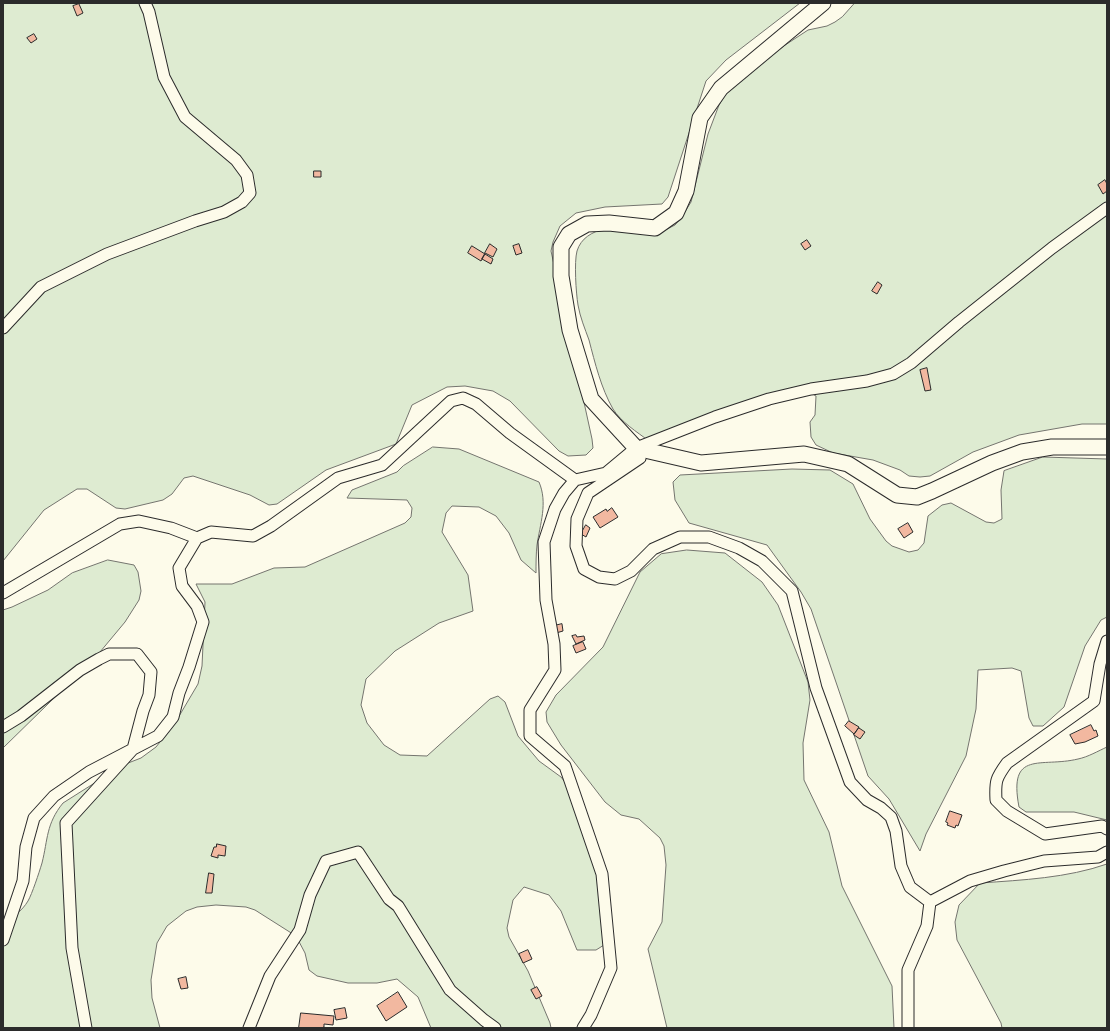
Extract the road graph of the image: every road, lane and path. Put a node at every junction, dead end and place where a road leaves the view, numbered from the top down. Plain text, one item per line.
1 (146, 3) edge
2 (823, 3) edge
3 (1107, 208) edge
4 (3, 328) edge
5 (1107, 447) edge
6 (636, 448) junction
7 (575, 480) junction
8 (197, 538) junction
9 (3, 593) edge
10 (1107, 641) edge
11 (3, 727) edge
12 (133, 749) junction
13 (1107, 829) edge
14 (1107, 852) edge
15 (930, 902) junction
16 (3, 940) edge
17 (86, 1028) edge
18 (249, 1028) edge
19 (495, 1028) edge
20 (583, 1028) edge
21 (908, 1028) edge

1 - 4 street
2 - 6 street
3 - 6 street
5 - 6 street
6 - 7 street
6 - 15 street
7 - 8 street
7 - 20 street
8 - 9 street
8 - 12 street
10 - 13 street
11 - 12 street
12 - 16 street
12 - 17 street
14 - 15 street
15 - 21 street
18 - 19 street

